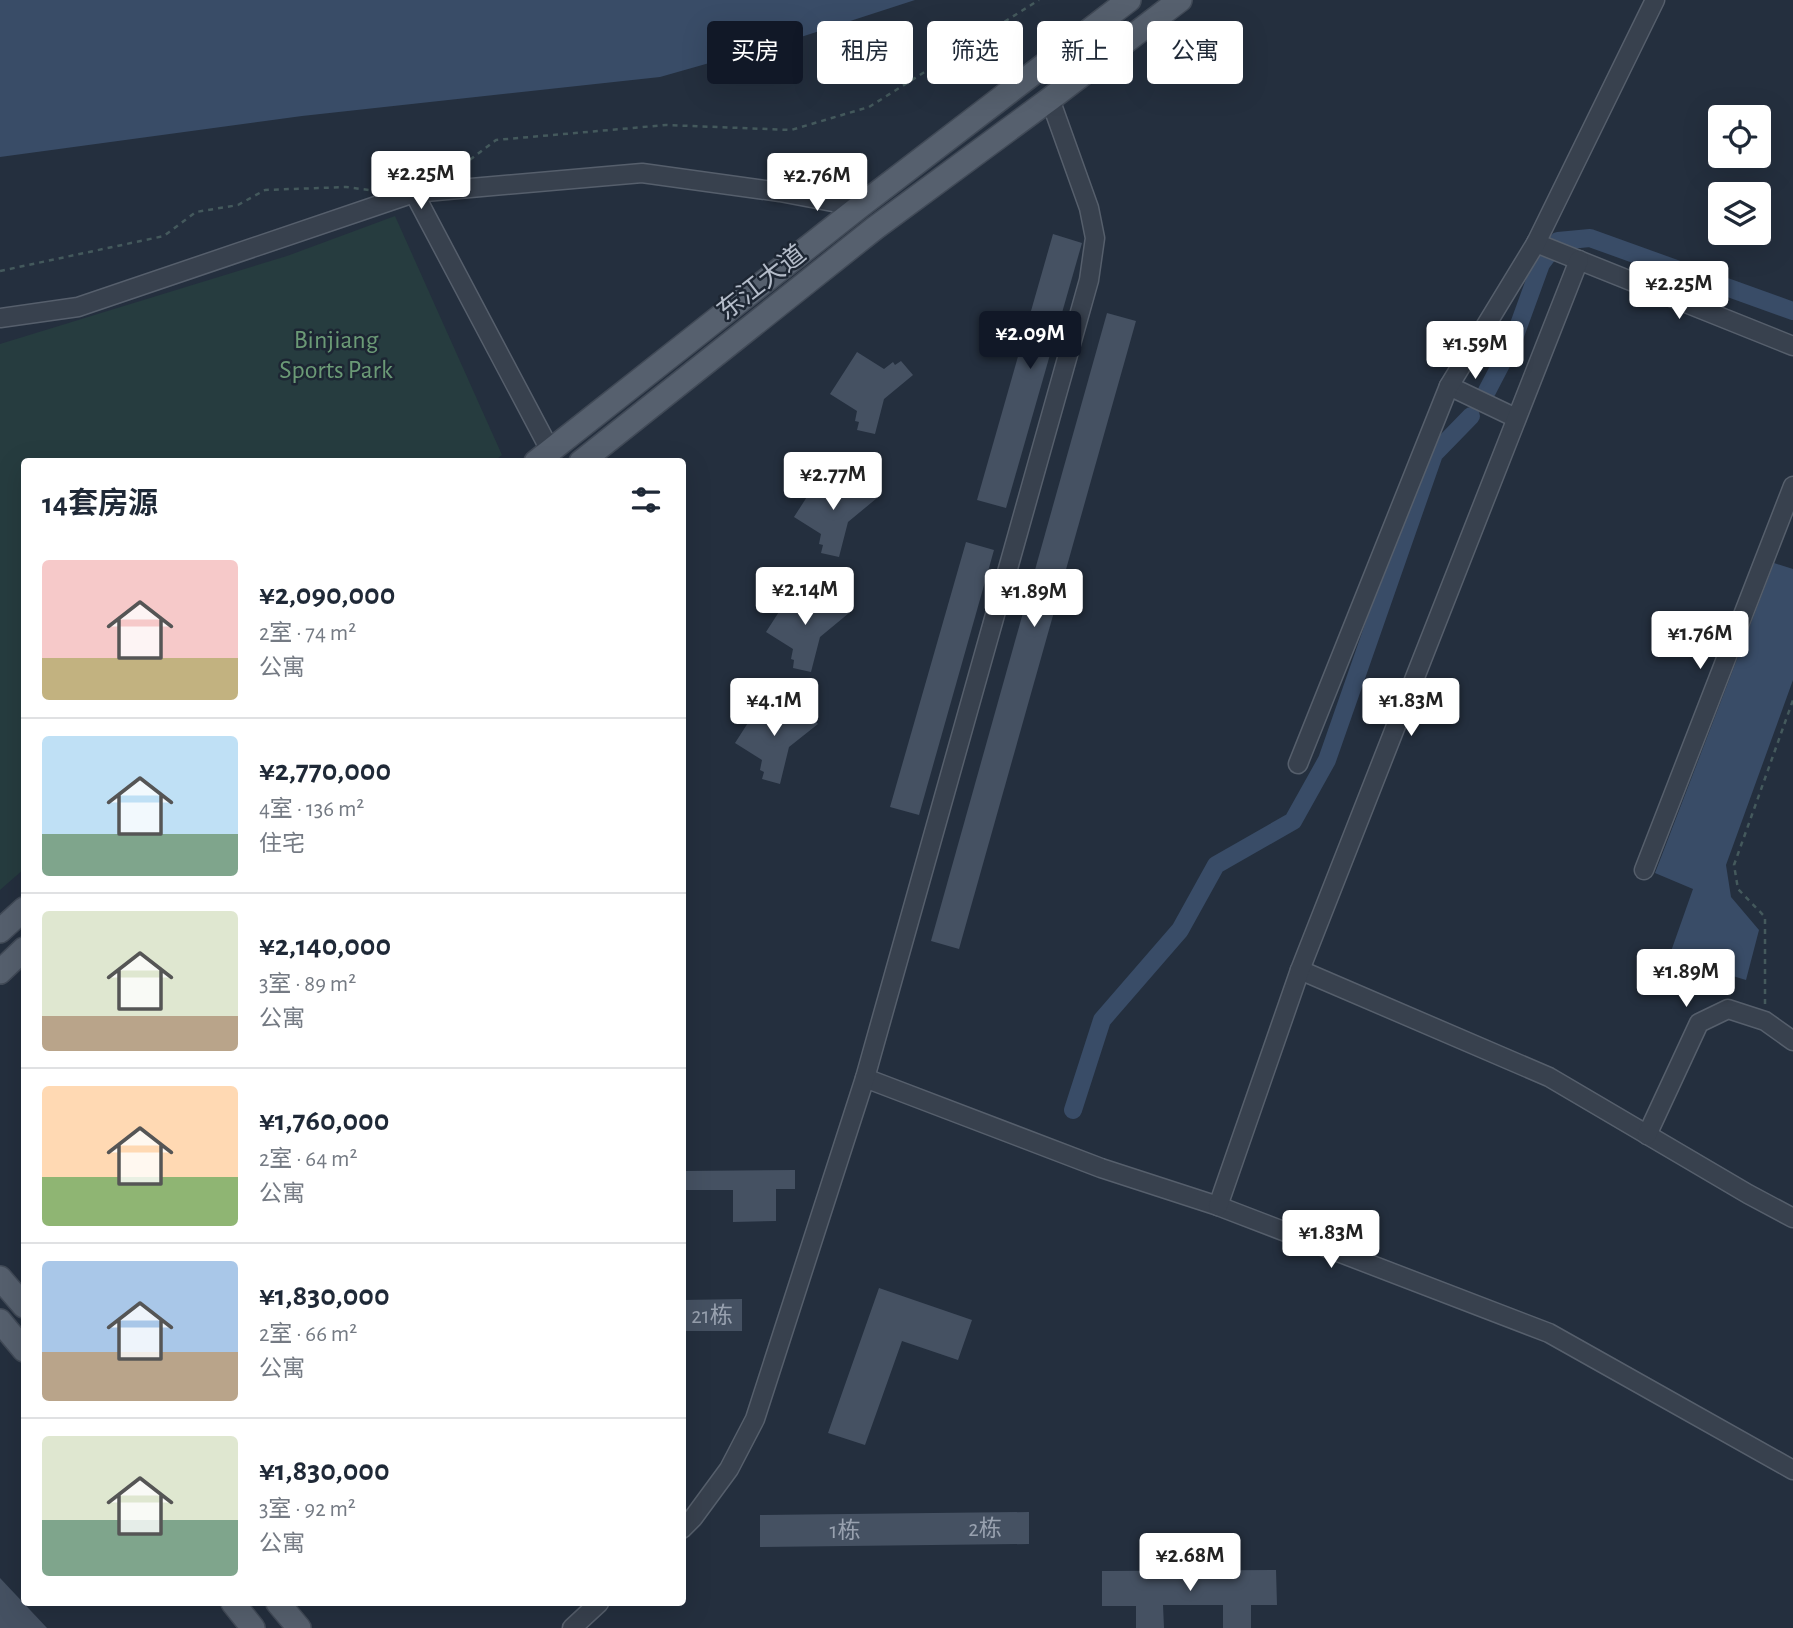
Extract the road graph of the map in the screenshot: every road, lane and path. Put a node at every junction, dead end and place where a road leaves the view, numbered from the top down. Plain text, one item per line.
1 (1038, 0) edge
2 (1129, 0) edge
3 (1180, 0) edge
4 (1655, 0) edge
5 (1050, 99) junction
6 (454, 173) dead end
7 (370, 190) dead end
8 (414, 193) junction
9 (859, 207) junction
10 (1535, 243) junction
11 (1579, 260) junction
12 (0, 271) edge
13 (0, 318) edge
14 (1793, 346) edge
15 (1449, 386) junction
16 (1516, 418) junction
17 (543, 456) edge
18 (586, 458) edge
19 (1793, 486) edge
20 (1793, 700) edge
21 (1298, 764) dead end
22 (1644, 870) dead end
23 (21, 912) edge
24 (0, 932) edge
25 (21, 952) edge
26 (1300, 970) junction
27 (0, 972) edge
28 (1765, 1021) junction
29 (1793, 1041) edge
30 (865, 1078) junction
31 (1647, 1135) junction
32 (1218, 1206) junction
33 (1793, 1218) edge
34 (0, 1278) edge
35 (21, 1302) edge
36 (0, 1321) edge
37 (21, 1346) edge
38 (1793, 1470) edge
39 (686, 1525) edge
40 (235, 1606) edge
41 (281, 1606) edge
42 (596, 1606) edge
43 (609, 1606) edge
44 (253, 1628) edge
45 (299, 1628) edge
46 (572, 1628) edge
47 (589, 1628) edge

1 - 6 path
2 - 9 main road, 东江大道
3 - 5 main road, 东江大道
4 - 10 street
5 - 18 main road, 东江大道
5 - 30 street
7 - 12 path
8 - 9 street
8 - 13 street
8 - 17 street
9 - 17 main road, 东江大道
10 - 11 street
10 - 15 street
11 - 14 street
11 - 16 street
15 - 16 street
15 - 21 street
16 - 26 street
19 - 22 street
20 - 28 path
23 - 24 main road
25 - 27 main road
26 - 31 street
26 - 32 street
28 - 29 street
28 - 31 street
30 - 32 street
30 - 39 street
31 - 33 street
32 - 38 street
34 - 35 main road
36 - 37 main road
40 - 44 main road
41 - 45 main road
42 - 46 street
43 - 47 street

